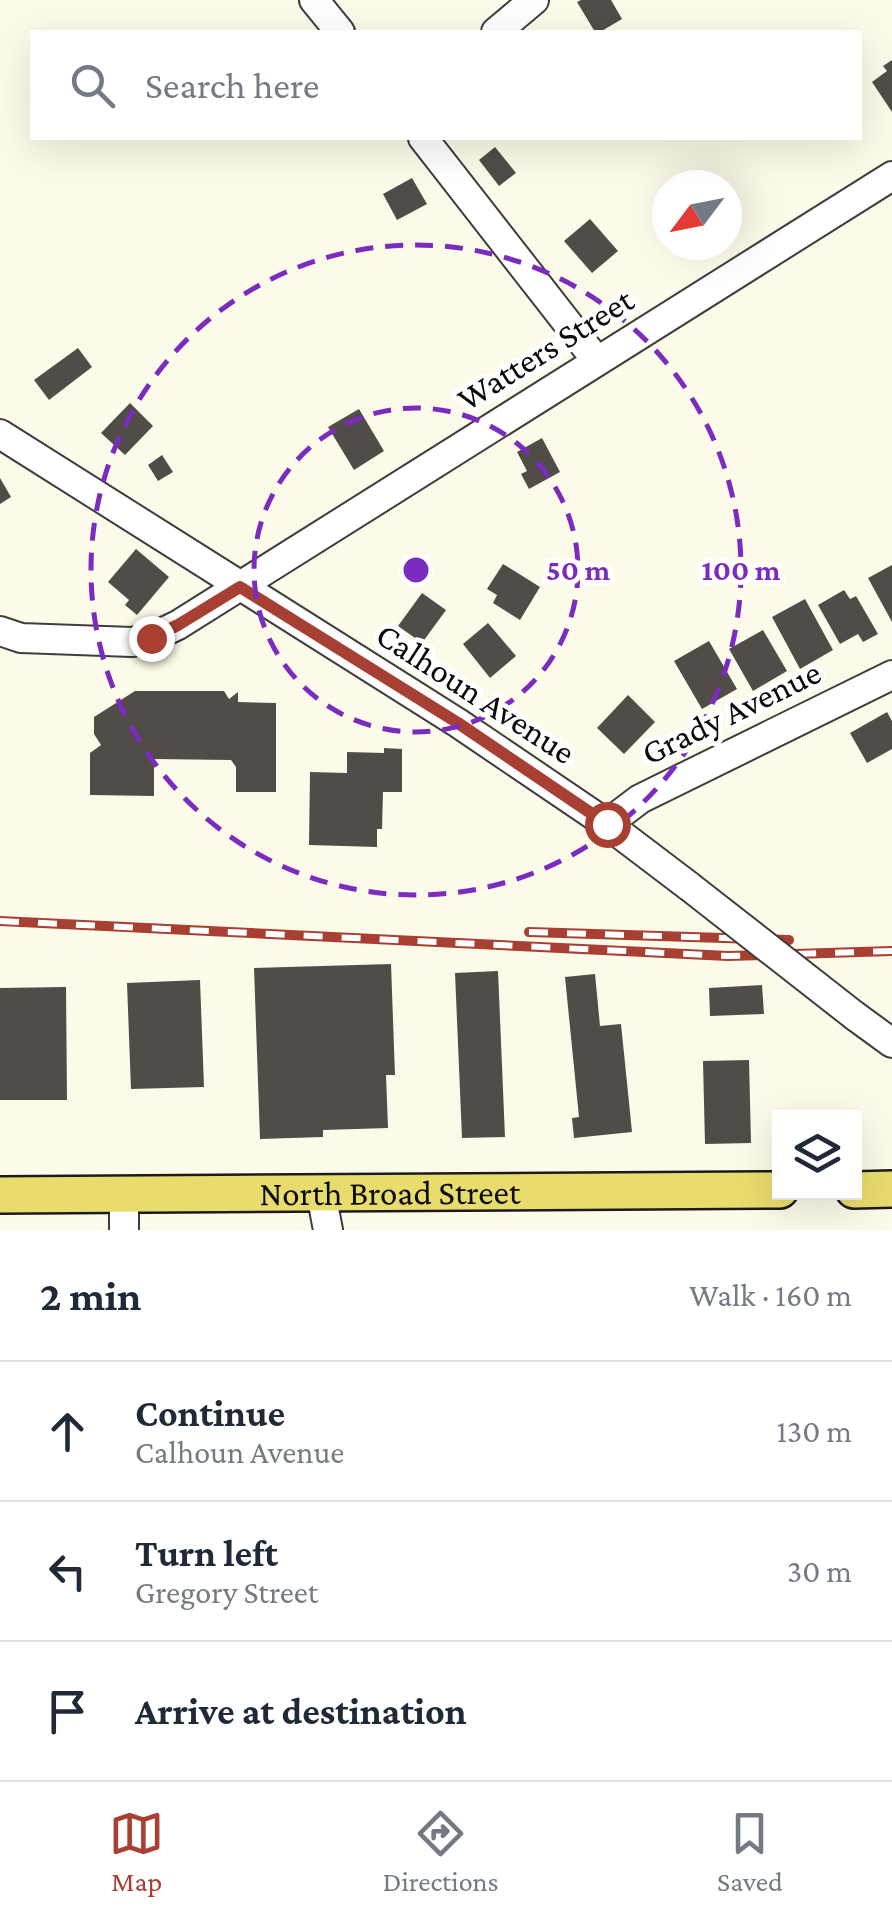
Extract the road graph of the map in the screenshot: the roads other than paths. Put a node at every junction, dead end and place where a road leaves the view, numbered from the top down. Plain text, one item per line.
1 (314, 0) edge
2 (534, 0) edge
3 (338, 30) edge
4 (498, 30) edge
5 (425, 140) edge
6 (892, 176) edge
7 (597, 360) junction
8 (0, 434) edge
9 (240, 587) junction
10 (0, 631) edge
11 (892, 675) edge
12 (607, 824) junction
13 (892, 1043) edge
14 (892, 1189) edge
15 (772, 1190) edge
16 (862, 1190) edge
17 (321, 1192) junction
18 (0, 1196) edge
19 (124, 1213) edge
20 (328, 1230) edge

1 - 3 street
2 - 4 street
5 - 7 street
6 - 7 street, Watters Street
7 - 9 street, Watters Street
8 - 9 street, Calhoun Avenue
9 - 10 street, Watters Street
9 - 12 street, Calhoun Avenue
11 - 12 street, Grady Avenue
12 - 13 street, Calhoun Avenue, bridge
14 - 16 main road
15 - 17 main road, North Broad Street
17 - 19 main road, North Broad Street
17 - 20 street
18 - 19 main road, North Broad Street

